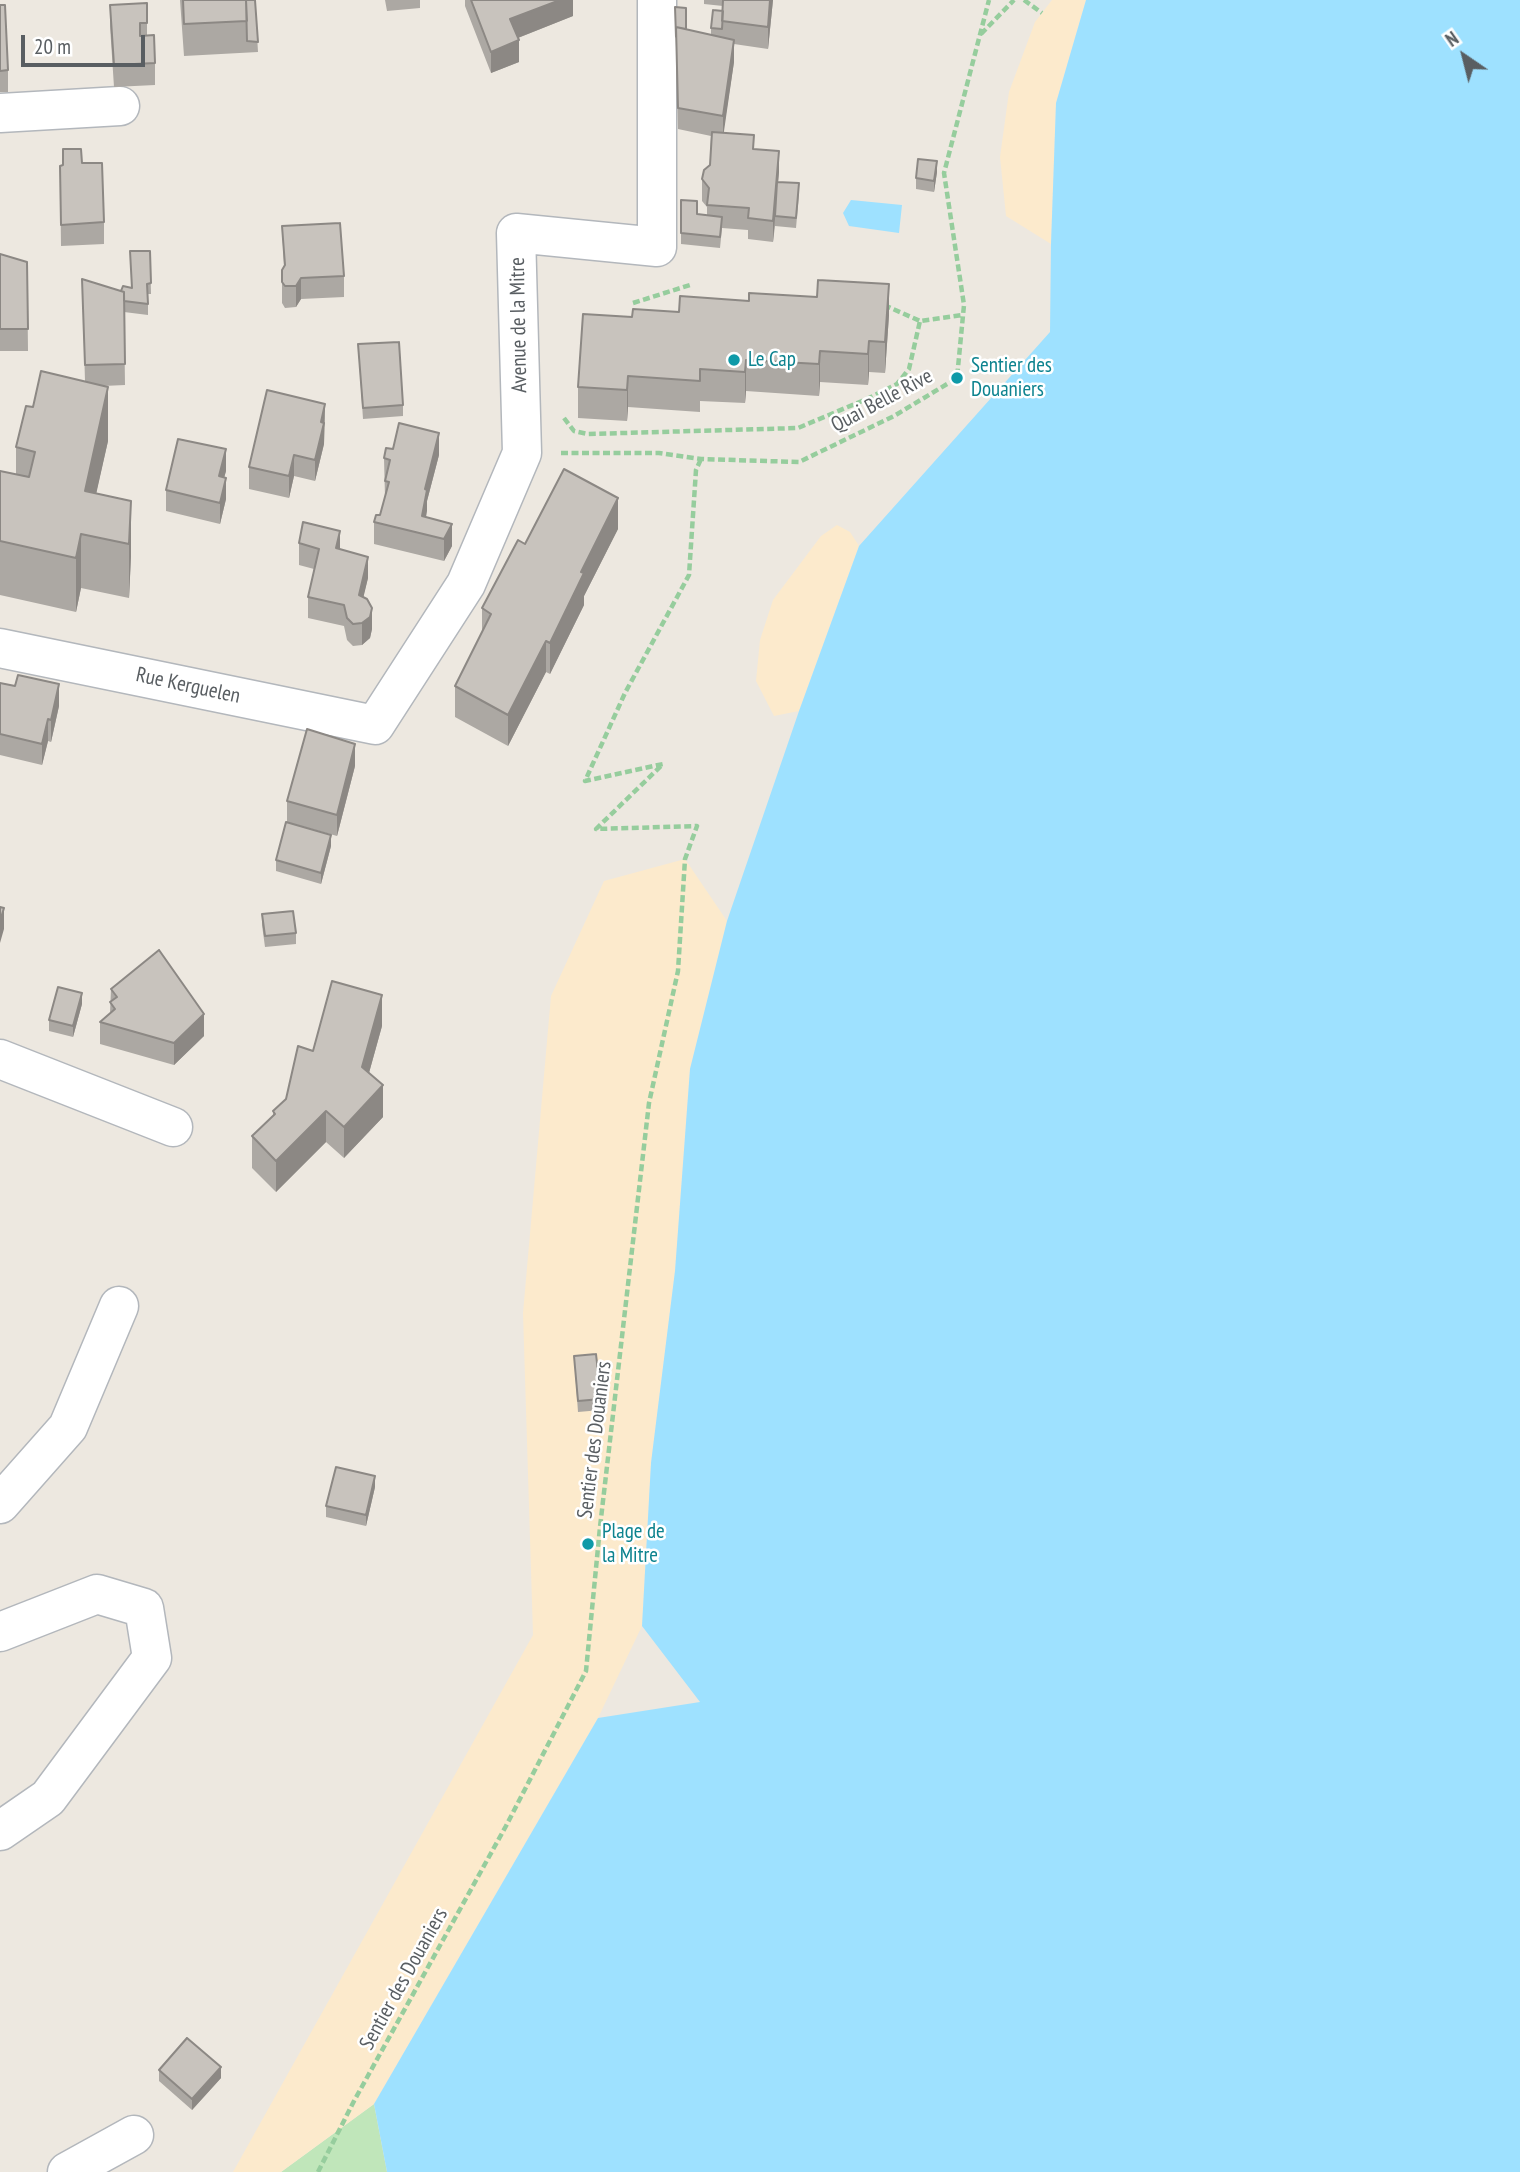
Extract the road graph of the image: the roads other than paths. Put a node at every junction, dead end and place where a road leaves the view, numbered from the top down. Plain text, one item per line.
1 (657, 0) edge
2 (120, 106) dead end
3 (0, 113) edge
4 (0, 648) edge
5 (375, 725) joint
6 (0, 1059) edge
7 (173, 1127) dead end
8 (118, 1306) dead end
9 (0, 1504) edge
10 (0, 1632) edge
11 (0, 1831) edge
12 (134, 2134) dead end
13 (66, 2172) edge

1 - 5 street, Avenue de la Mitre
2 - 3 street
4 - 5 street, Rue Kerguelen
6 - 7 street
8 - 9 street
10 - 11 street
12 - 13 street

